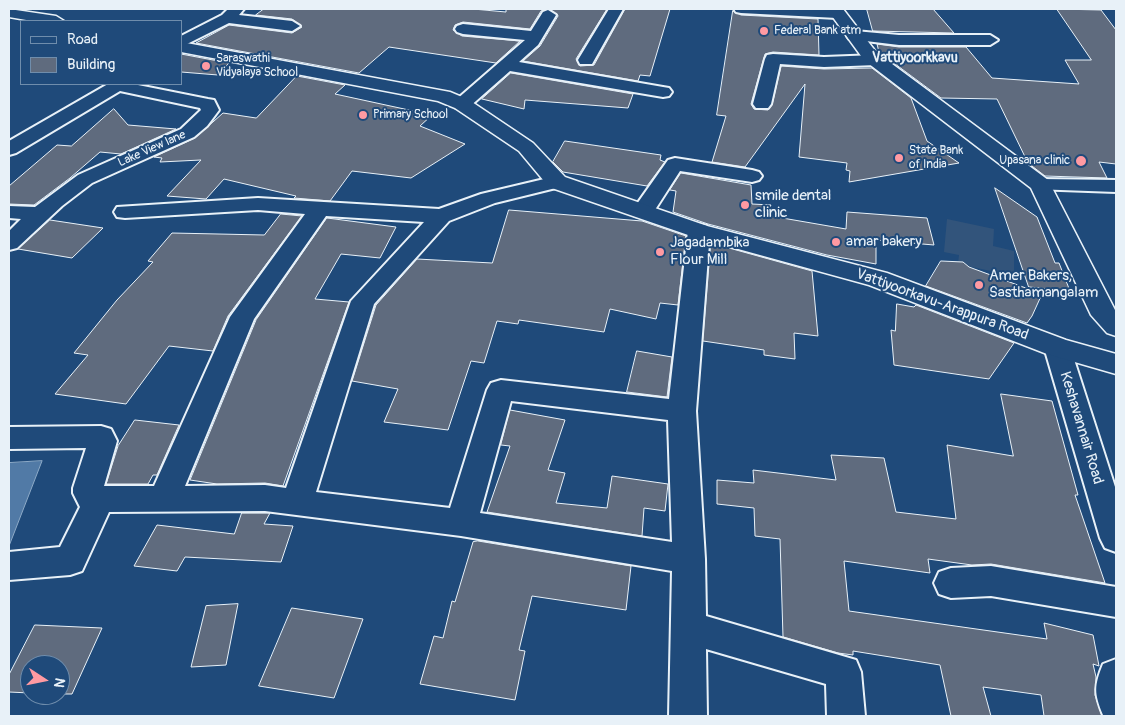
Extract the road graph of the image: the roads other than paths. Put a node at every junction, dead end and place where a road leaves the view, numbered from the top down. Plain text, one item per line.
1 (616, 9) edge
2 (741, 9) edge
3 (836, 11) edge
4 (9, 12) edge
5 (232, 14) edge
6 (548, 15) dead end
7 (51, 20) edge
8 (292, 26) dead end
9 (463, 29) dead end
10 (535, 36) junction
11 (855, 36) junction
12 (990, 40) dead end
13 (182, 41) edge
14 (182, 47) edge
15 (586, 60) dead end
16 (876, 60) junction
17 (506, 65) junction
18 (118, 85) edge
19 (663, 92) dead end
20 (462, 104) junction
21 (762, 104) dead end
22 (9, 149) edge
23 (752, 176) dead end
24 (557, 182) junction
25 (1040, 185) junction
26 (1116, 186) edge
27 (321, 208) junction
28 (643, 211) junction
29 (9, 212) edge
30 (125, 212) dead end
31 (39, 214) junction
32 (441, 216) junction
33 (699, 231) junction
34 (9, 243) edge
35 (1116, 327) edge
36 (1057, 347) junction
37 (1116, 364) edge
38 (682, 411) junction
39 (9, 438) edge
40 (164, 499) junction
41 (99, 500) junction
42 (297, 502) junction
43 (460, 523) junction
44 (1116, 538) edge
45 (689, 559) junction
46 (9, 566) edge
47 (952, 583) dead end
48 (1116, 602) edge
49 (689, 628) junction
50 (688, 716) edge
51 (846, 716) edge

1 - 15 street
2 - 3 street
3 - 11 street
4 - 7 street
5 - 8 street
5 - 13 street
6 - 10 street
9 - 10 street
10 - 17 street
11 - 12 street
11 - 16 street
14 - 20 street, Vattiyoorkavu-Arappura Road
16 - 21 street
16 - 25 street
17 - 19 street
17 - 20 street
18 - 22 street
18 - 31 street, Lake View lane
20 - 24 street, Vattiyoorkavu-Arappura Road
23 - 28 street
24 - 28 street, Vattiyoorkavu-Arappura Road
24 - 32 street
25 - 26 street
25 - 35 street
27 - 30 street
27 - 32 street
27 - 40 street
28 - 33 street, Vattiyoorkavu-Arappura Road
29 - 31 street
31 - 34 street, Lake View lane
32 - 42 street
33 - 36 street, Vattiyoorkavu-Arappura Road
33 - 38 street
36 - 37 street, Vattiyoorkavu-Arappura Road
36 - 44 street, Keshavannair Road
38 - 43 street
38 - 45 street
39 - 41 street
40 - 41 street
40 - 42 street
41 - 46 street
42 - 43 street
43 - 45 street
45 - 49 street
47 - 48 street
49 - 50 street
49 - 51 street

